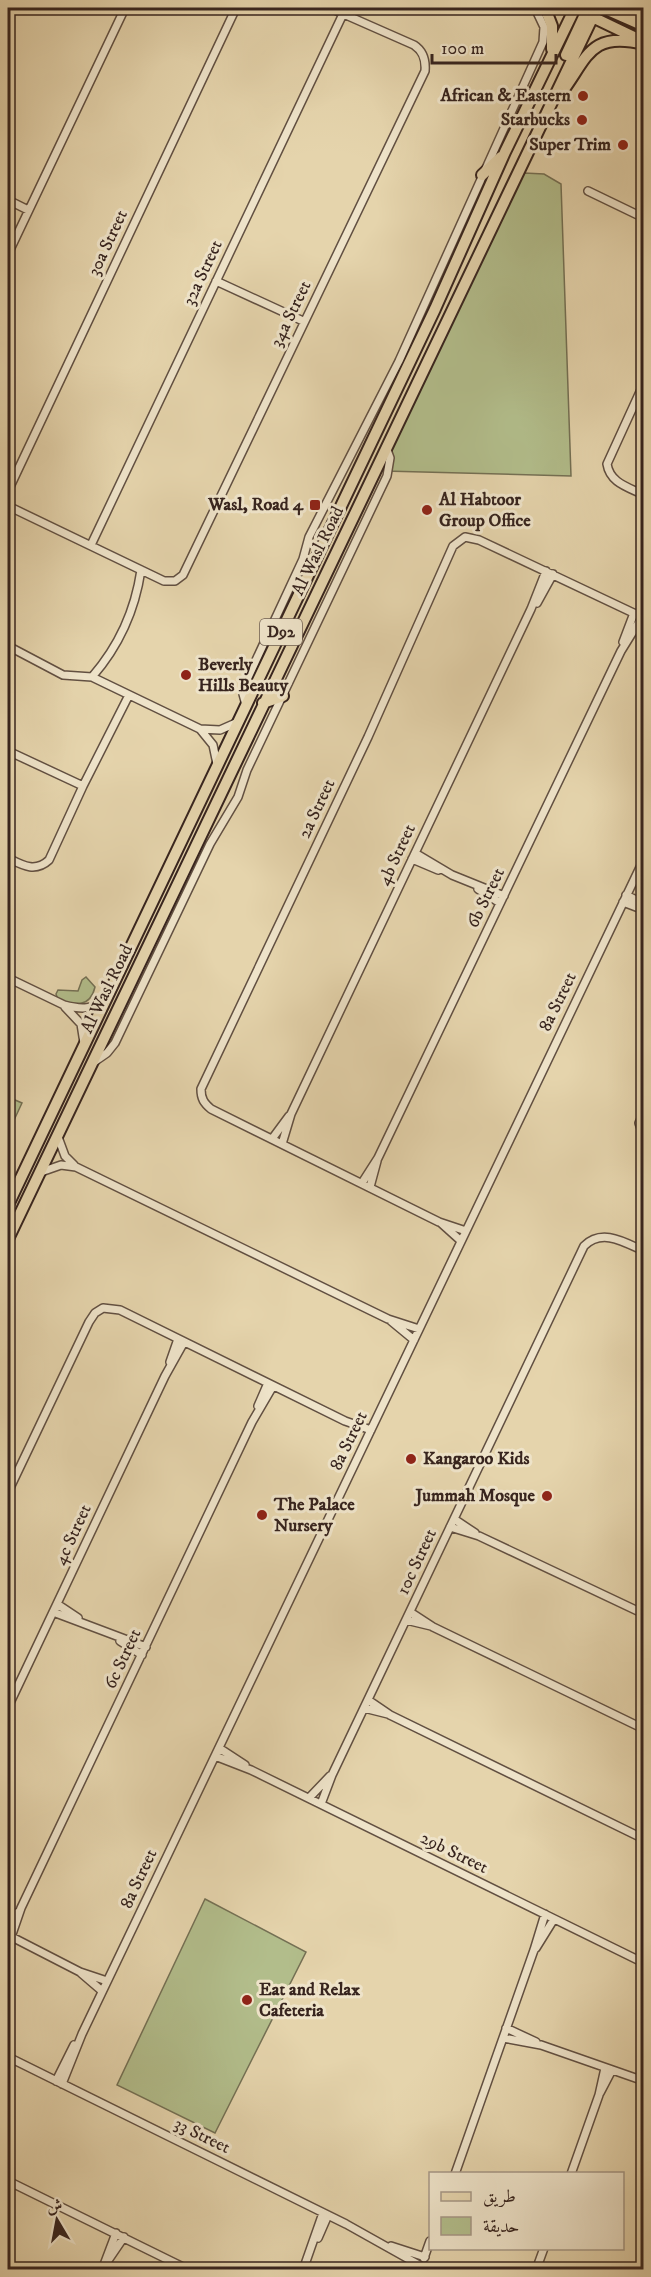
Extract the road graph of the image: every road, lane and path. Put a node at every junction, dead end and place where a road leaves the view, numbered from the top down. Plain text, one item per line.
1 (125, 8) edge
2 (236, 8) edge
3 (330, 8) edge
4 (535, 8) edge
5 (545, 8) edge
6 (603, 8) edge
7 (622, 8) edge
8 (585, 10) edge
9 (343, 14) junction
10 (644, 18) edge
11 (644, 26) edge
12 (644, 43) edge
13 (550, 58) junction
14 (550, 106) junction
15 (542, 123) junction
16 (505, 152) junction
17 (482, 175) junction
18 (588, 191) dead end
19 (8, 200) edge
20 (28, 210) junction
21 (644, 218) edge
22 (8, 254) edge
23 (216, 281) junction
24 (303, 321) junction
25 (644, 383) edge
26 (386, 447) junction
27 (8, 491) edge
28 (644, 495) edge
29 (8, 506) edge
30 (91, 545) junction
31 (141, 570) junction
32 (549, 573) junction
33 (634, 614) junction
34 (643, 617) edge
35 (8, 646) edge
36 (621, 651) junction
37 (92, 677) junction
38 (129, 695) junction
39 (283, 696) junction
40 (263, 703) junction
41 (246, 705) junction
42 (238, 722) junction
43 (200, 729) junction
44 (8, 751) edge
45 (217, 766) junction
46 (83, 786) junction
47 (414, 856) junction
48 (8, 858) edge
49 (644, 859) edge
50 (625, 898) junction
51 (502, 899) junction
52 (644, 904) edge
53 (644, 910) edge
54 (8, 978) edge
55 (105, 1001) junction
56 (64, 1005) junction
57 (84, 1044) junction
58 (89, 1065) junction
59 (644, 1112) edge
60 (291, 1114) junction
61 (642, 1134) edge
62 (57, 1135) junction
63 (272, 1139) junction
64 (282, 1144) junction
65 (378, 1158) junction
66 (76, 1167) junction
67 (39, 1173) junction
68 (362, 1183) junction
69 (370, 1187) junction
70 (8, 1205) edge
71 (439, 1222) junction
72 (466, 1231) junction
73 (8, 1239) edge
74 (461, 1241) junction
75 (644, 1251) edge
76 (389, 1320) junction
77 (419, 1329) junction
78 (181, 1340) junction
79 (414, 1340) junction
80 (270, 1384) junction
81 (369, 1433) junction
82 (8, 1492) edge
83 (454, 1519) junction
84 (450, 1527) junction
85 (477, 1535) junction
86 (57, 1604) junction
87 (410, 1611) junction
88 (53, 1612) junction
89 (644, 1614) edge
90 (406, 1620) junction
91 (85, 1623) junction
92 (433, 1627) junction
93 (116, 1637) junction
94 (146, 1647) junction
95 (141, 1655) junction
96 (368, 1700) junction
97 (8, 1707) edge
98 (364, 1708) junction
99 (390, 1715) junction
100 (644, 1729) edge
101 (219, 1748) junction
102 (215, 1756) junction
103 (251, 1770) junction
104 (332, 1775) junction
105 (309, 1798) junction
106 (321, 1804) junction
107 (644, 1839) edge
108 (21, 1908) junction
109 (544, 1914) junction
110 (554, 1919) junction
111 (8, 1928) edge
112 (9, 1936) edge
113 (534, 1950) junction
114 (644, 1963) edge
115 (80, 1972) junction
116 (107, 1981) junction
117 (102, 1991) junction
118 (506, 2028) junction
119 (503, 2038) junction
120 (541, 2046) junction
121 (8, 2057) edge
122 (608, 2069) junction
123 (644, 2081) edge
124 (59, 2082) junction
125 (456, 2172) edge
126 (572, 2172) edge
127 (8, 2181) edge
128 (326, 2214) junction
129 (116, 2233) junction
130 (124, 2237) junction
131 (383, 2244) junction
132 (429, 2244) edge
133 (543, 2250) edge
134 (425, 2257) junction
135 (304, 2267) edge
136 (421, 2268) edge
137 (102, 2269) edge
138 (189, 2270) edge
139 (536, 2270) edge

1 - 20 street
2 - 27 street, 30a Street
3 - 9 street
4 - 17 street, Al Wasl Road
5 - 13 main road
6 - 11 main road
7 - 10 main road
8 - 12 main road
8 - 13 main road, Al Wasl Road / D92
8 - 14 main road, Al Wasl Road / D92
8 - 15 main road
9 - 23 street, 32a Street
9 - 24 street, 34a Street
12 - 14 main road
13 - 16 main road, Al Wasl Road / D92
14 - 15 main road, Al Wasl Road / D92
15 - 26 main road, Al Wasl Road / D92
16 - 17 main road
16 - 41 main road, Al Wasl Road / D92
17 - 41 street, Al Wasl Road
18 - 21 street
19 - 20 street
20 - 22 street
23 - 24 street
23 - 30 street, 32a Street
24 - 31 street, 34a Street
25 - 28 street
26 - 39 street
26 - 40 main road, Al Wasl Road / D92
29 - 30 street
30 - 31 street
31 - 37 street
32 - 33 street
32 - 47 street, 4b Street
32 - 63 street, 2a Street
33 - 34 street
33 - 36 street, 6b Street
34 - 36 street, 6b Street
35 - 37 street
36 - 51 street, 6b Street
37 - 38 street
38 - 43 street
38 - 46 street
39 - 40 main road
39 - 58 street
40 - 58 main road, Al Wasl Road / D92
41 - 42 main road, Al Wasl Road / D92
42 - 43 street
42 - 45 main road, Al Wasl Road / D92
43 - 45 street
44 - 46 street
45 - 55 main road, Al Wasl Road / D92
46 - 48 street
47 - 51 street
47 - 60 street, 4b Street
49 - 50 street, 8a Street
50 - 52 street
50 - 53 street
50 - 72 street, 8a Street
51 - 65 street, 6b Street
54 - 56 street
55 - 56 street
55 - 57 main road, Al Wasl Road / D92
56 - 57 street
57 - 70 main road, Al Wasl Road / D92
58 - 62 main road, Al Wasl Road / D92
59 - 61 street
60 - 63 street, 4b Street
60 - 64 street, 4b Street
62 - 66 street
62 - 67 main road, Al Wasl Road / D92
63 - 64 street
64 - 68 street
65 - 68 street, 6b Street
65 - 69 street, 6b Street
66 - 67 street
66 - 76 street
67 - 73 main road, Al Wasl Road / D92
68 - 69 street
69 - 71 street
71 - 72 street
71 - 74 street
72 - 74 street, 8a Street
74 - 77 street, 8a Street
75 - 83 street, 10c Street
76 - 77 street
76 - 79 street
77 - 79 street, 8a Street
78 - 80 street
78 - 82 street
78 - 86 street, 4c Street
79 - 81 street, 8a Street
80 - 81 street
80 - 94 street, 6c Street
81 - 101 street, 8a Street
83 - 84 street, 10c Street
83 - 85 street
84 - 85 street
84 - 87 street, 10c Street
85 - 89 street
86 - 88 street, 4c Street
86 - 91 street
87 - 90 street, 10c Street
87 - 92 street
88 - 91 street
88 - 97 street, 4c Street
90 - 92 street
90 - 96 street, 10c Street
91 - 93 street
92 - 100 street
93 - 94 street
93 - 95 street
94 - 95 street, 6c Street
95 - 108 street, 6c Street
96 - 98 street, 10c Street
96 - 99 street
98 - 99 street
98 - 104 street, 10c Street
99 - 107 street
101 - 102 street, 8a Street
101 - 103 street, 29b Street
102 - 103 street, 29b Street
102 - 116 street, 8a Street
103 - 105 street, 29b Street
104 - 105 street, 10c Street
104 - 106 street, 10c Street
105 - 106 street, 29b Street
106 - 109 street, 29b Street
108 - 111 street, 6c Street
108 - 112 street, 6c Street
109 - 110 street, 29b Street
109 - 113 street
110 - 113 street
110 - 114 street, 29b Street
112 - 115 street
113 - 118 street
115 - 116 street
115 - 117 street
116 - 117 street, 8a Street
117 - 124 street, 8a Street
118 - 119 street
118 - 120 street
119 - 120 street
119 - 125 street
120 - 122 street
121 - 124 street, 33 Street
122 - 123 street
122 - 126 street
124 - 128 street, 33 Street
127 - 129 street
128 - 131 street, 33 Street
128 - 135 street
129 - 130 street
129 - 137 street
130 - 137 street
130 - 138 street
131 - 134 street, 33 Street
131 - 136 street, 33 Street
132 - 134 street
133 - 139 street
134 - 136 street

